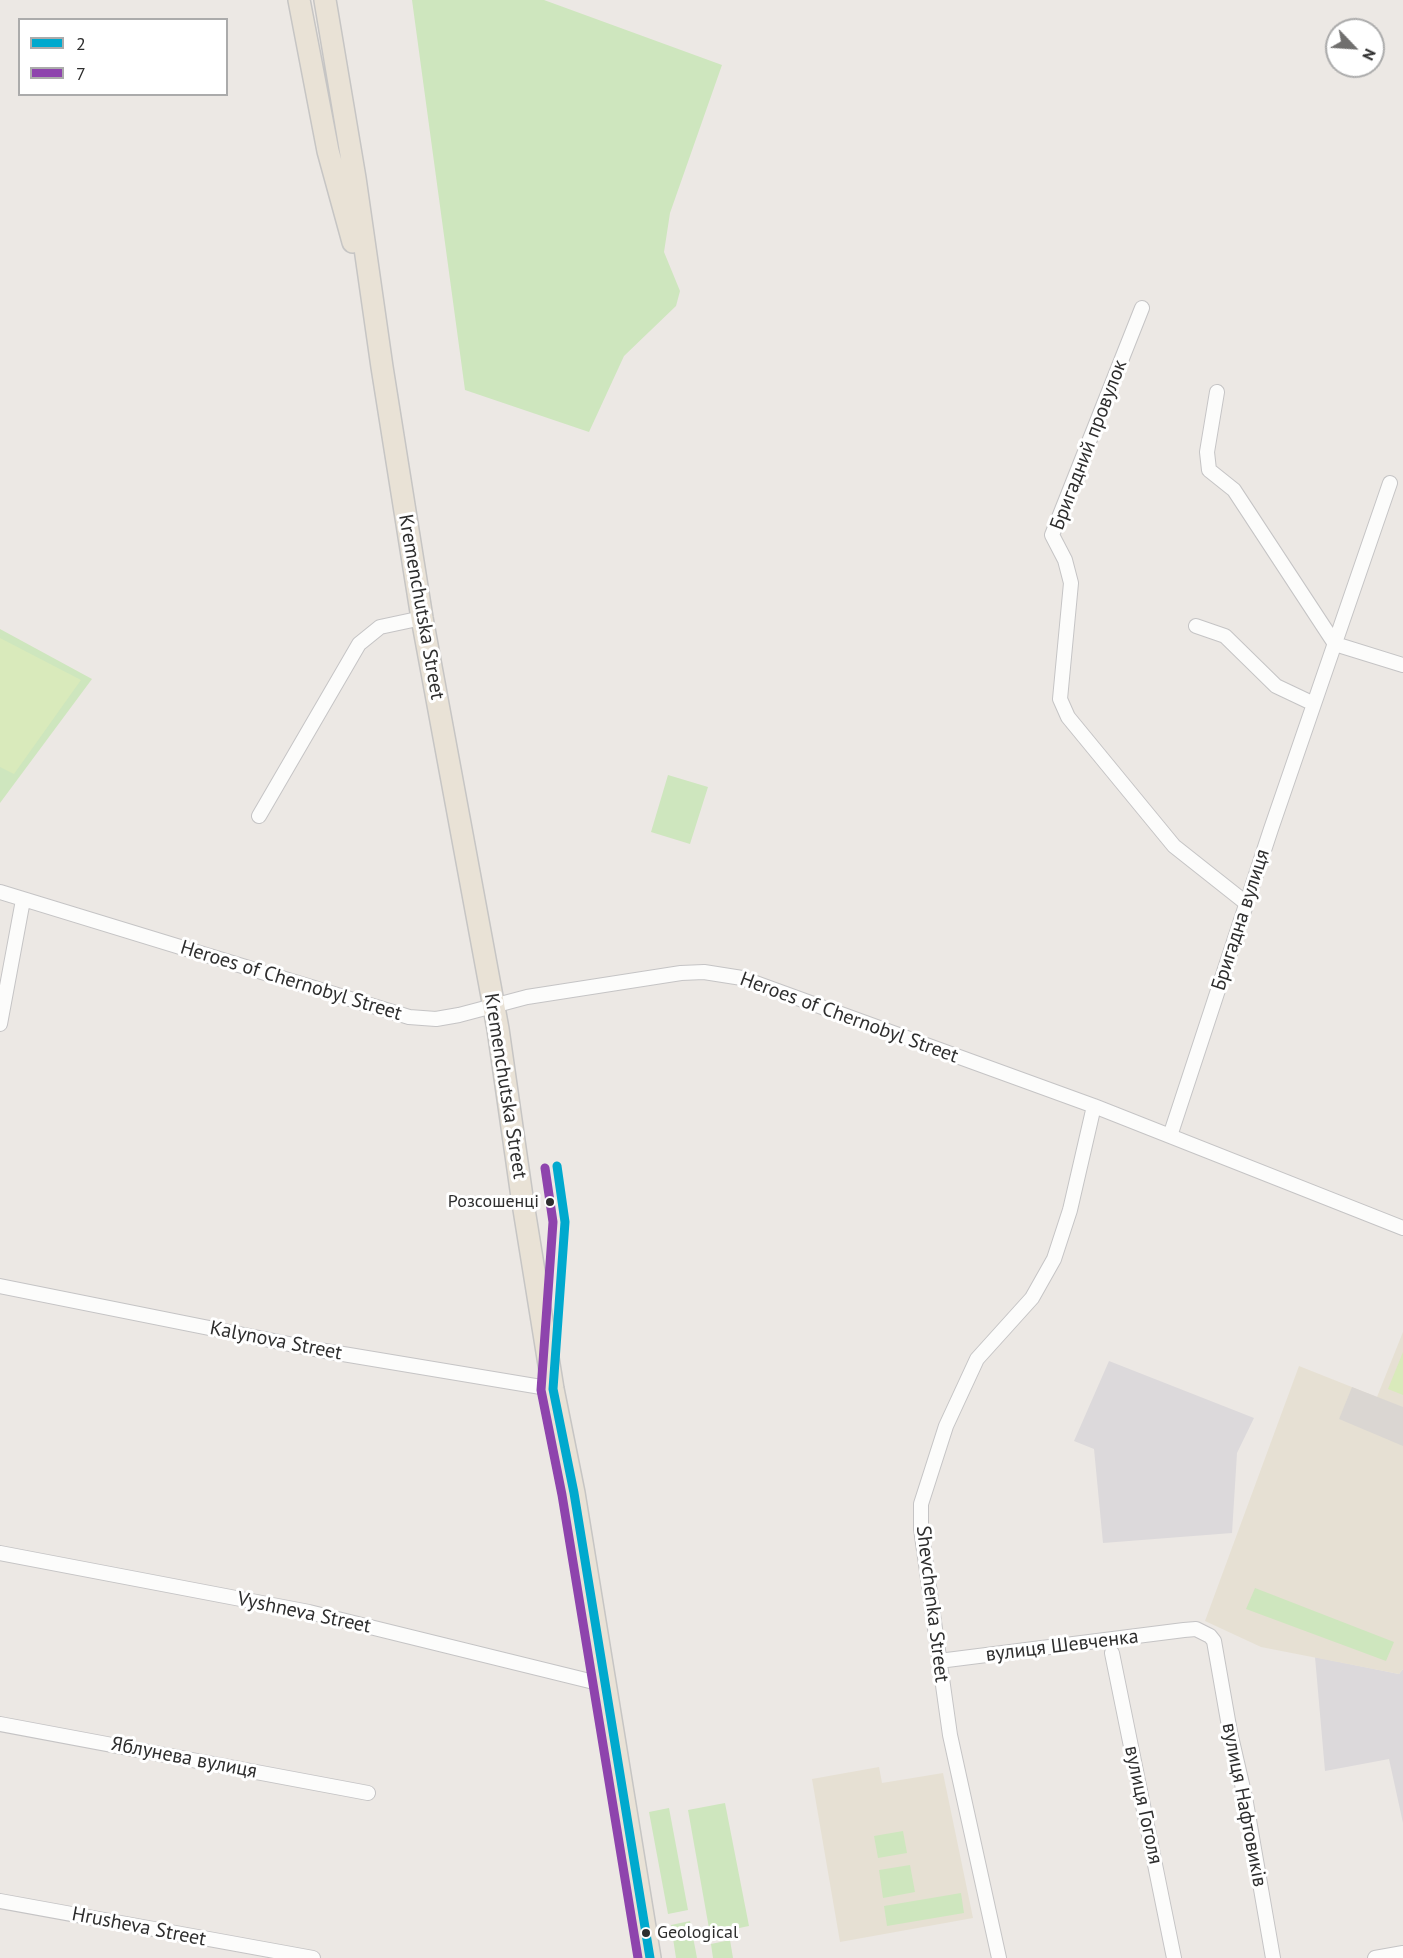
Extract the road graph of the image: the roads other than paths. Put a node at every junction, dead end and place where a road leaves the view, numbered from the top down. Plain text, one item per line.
1 (299, 0) edge
2 (325, 0) edge
3 (1142, 308) dead end
4 (375, 321) junction
5 (1216, 392) dead end
6 (1390, 483) dead end
7 (422, 618) junction
8 (1196, 626) dead end
9 (1335, 644) junction
10 (1403, 665) edge
11 (1314, 704) junction
12 (259, 816) dead end
13 (0, 892) edge
14 (23, 900) junction
15 (1246, 903) junction
16 (494, 1006) junction
17 (0, 1024) edge
18 (1094, 1106) junction
19 (1170, 1136) junction
20 (1403, 1228) edge
21 (0, 1286) edge
22 (553, 1389) junction
23 (0, 1553) edge
24 (1216, 1651) joint
25 (1112, 1653) dead end
26 (939, 1661) junction
27 (606, 1685) junction
28 (0, 1724) edge
29 (368, 1793) dead end
30 (0, 1901) edge
31 (1403, 1953) edge
32 (276, 1955) edge
33 (313, 1958) edge
34 (650, 1958) edge
35 (999, 1958) edge
36 (1174, 1958) edge
37 (1273, 1958) edge
38 (1375, 1958) edge

1 - 4 highway
2 - 4 highway
3 - 15 street, Бригадний провулок
4 - 7 highway, Kremenchutska Street
5 - 9 street
6 - 9 street, Бригадна вулиця
7 - 12 street
7 - 16 highway, Kremenchutska Street
8 - 11 street
9 - 10 street
9 - 11 street, Бригадна вулиця
11 - 15 street, Бригадна вулиця
13 - 14 street, Heroes of Chernobyl Street
14 - 16 street, Heroes of Chernobyl Street
14 - 17 street
15 - 19 street, Бригадна вулиця
16 - 18 street, Heroes of Chernobyl Street
16 - 22 highway, Kremenchutska Street
18 - 19 street, Heroes of Chernobyl Street
18 - 26 street, Shevchenka Street
19 - 20 street, Heroes of Chernobyl Street
21 - 22 street, Kalynova Street
22 - 27 highway, Kremenchutska Street
23 - 27 street, Vyshneva Street
24 - 26 street, вулиця Шевченка
24 - 37 street, вулиця Нафтовиків
25 - 36 street, вулиця Гоголя
26 - 35 street, Shevchenka Street
27 - 34 highway, Kremenchutska Street
28 - 29 street, Яблунева вулиця
30 - 32 street, Hrusheva Street
31 - 38 street
32 - 33 street, Hrusheva Street

